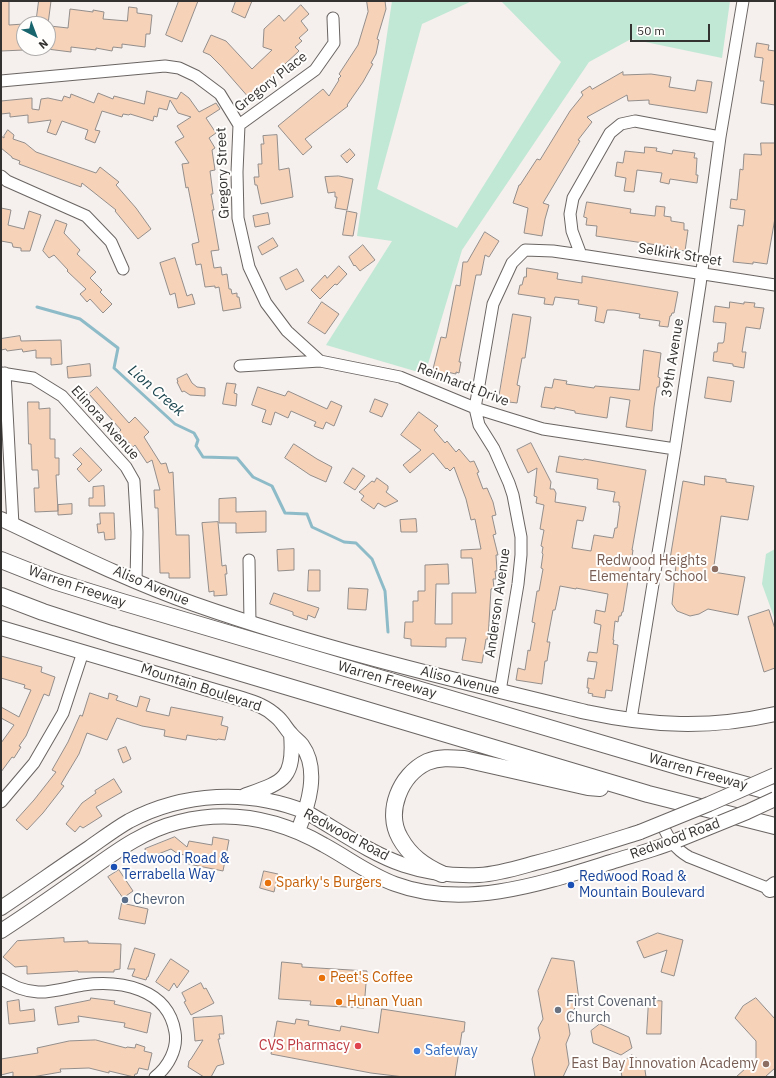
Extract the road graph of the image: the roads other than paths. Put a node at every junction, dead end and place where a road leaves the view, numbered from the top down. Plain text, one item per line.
1 (742, 1) edge
2 (333, 18) dead end
3 (1, 81) edge
4 (239, 125) junction
5 (720, 137) junction
6 (1, 176) edge
7 (525, 250) joint
8 (581, 254) junction
9 (123, 269) dead end
10 (701, 273) junction
11 (775, 285) edge
12 (320, 361) junction
13 (240, 366) dead end
14 (3, 373) edge
15 (475, 408) junction
16 (675, 449) junction
17 (7, 522) edge
18 (1, 560) edge
19 (249, 560) dead end
20 (136, 582) junction
21 (1, 596) edge
22 (250, 623) junction
23 (1, 628) edge
24 (83, 652) junction
25 (500, 691) junction
26 (775, 714) edge
27 (631, 720) junction
28 (291, 734) junction
29 (775, 775) edge
30 (775, 793) edge
31 (648, 794) junction
32 (241, 797) junction
33 (775, 799) edge
34 (1, 802) edge
35 (306, 812) junction
36 (662, 824) junction
37 (775, 826) edge
38 (298, 831) junction
39 (672, 840) junction
40 (442, 874) junction
41 (774, 888) edge
42 (1, 908) edge
43 (1, 931) edge
44 (1, 979) edge
45 (155, 1077) edge

1 - 5 street, 39th Avenue
2 - 4 street, Gregory Place
3 - 4 street, Gregory Street
4 - 12 street, Gregory Street
5 - 8 street
5 - 10 street, 39th Avenue
6 - 9 street
7 - 8 street, Selkirk Street
7 - 15 street, Anderson Avenue
8 - 10 street, Selkirk Street
10 - 11 street, Selkirk Street
10 - 16 street, 39th Avenue
12 - 13 street, Reinhardt Drive
12 - 15 street, Reinhardt Drive
14 - 17 street
14 - 20 street, Elinora Avenue
15 - 16 street, Reinhardt Drive
15 - 25 street, Anderson Avenue
16 - 27 street, 39th Avenue
17 - 20 main road, Aliso Avenue
18 - 30 highway, Warren Freeway
19 - 22 street
20 - 22 main road, Aliso Avenue
21 - 31 highway
22 - 25 main road, Aliso Avenue
23 - 24 main road, Mountain Boulevard
24 - 28 main road, Mountain Boulevard
24 - 34 street
25 - 27 main road, Aliso Avenue
26 - 27 main road, Aliso Avenue
28 - 32 main road
28 - 35 main road, Mountain Boulevard
29 - 36 main road, Redwood Road, bridge
31 - 37 highway
31 - 40 highway
32 - 35 main road, Redwood Road
32 - 42 main road, Redwood Road
33 - 39 main road, Redwood Road, bridge
35 - 38 main road, Mountain Boulevard
35 - 40 main road, Redwood Road
36 - 39 street
36 - 40 main road, Redwood Road, bridge
38 - 39 main road, Redwood Road
38 - 43 main road, Redwood Road
39 - 41 street
44 - 45 street

